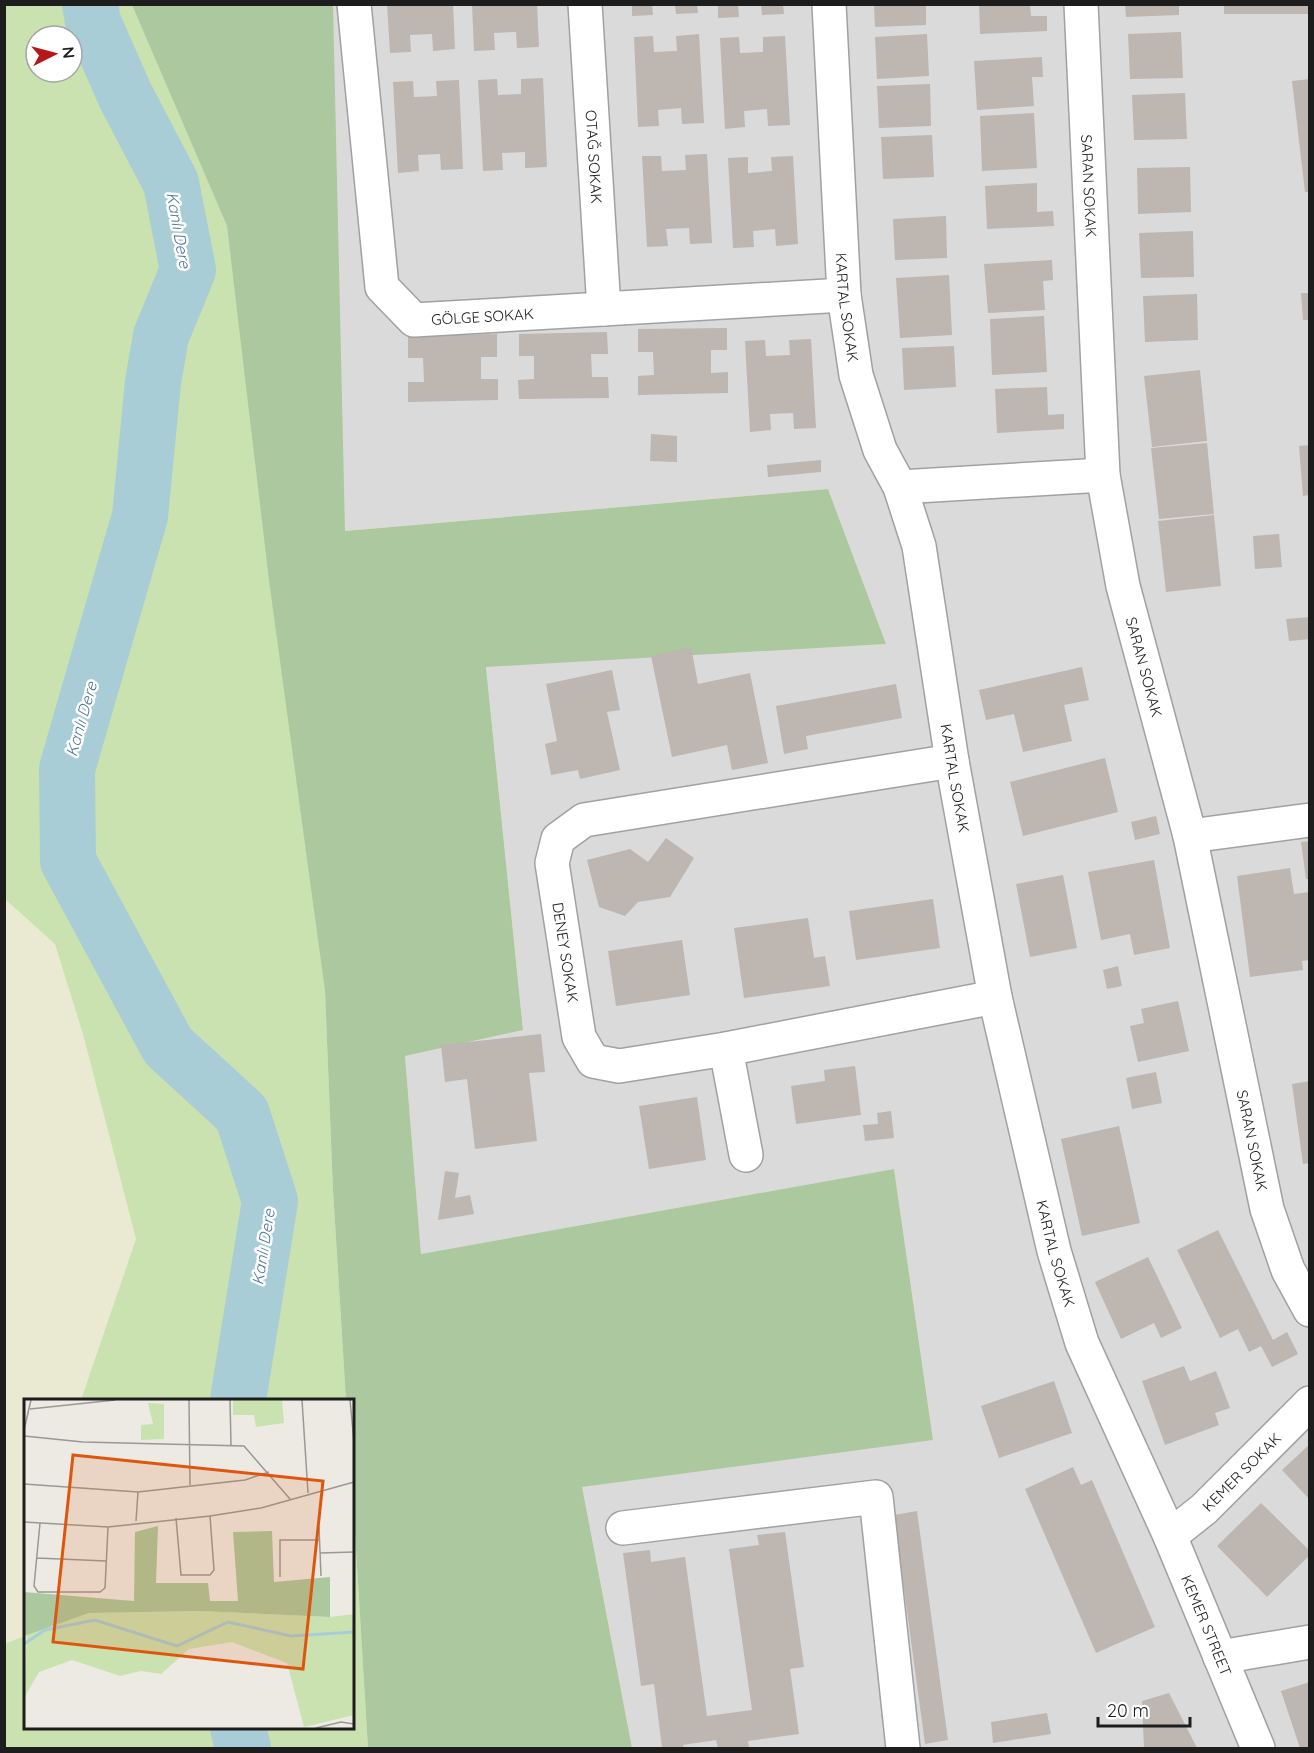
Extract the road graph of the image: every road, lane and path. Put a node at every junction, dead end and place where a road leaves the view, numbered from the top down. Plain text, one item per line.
1 (354, 4) edge
2 (585, 4) edge
3 (829, 4) edge
4 (1081, 4) edge
5 (844, 295) junction
6 (604, 309) junction
7 (1103, 475) junction
8 (900, 487) junction
9 (952, 761) junction
10 (1310, 820) edge
11 (1190, 836) junction
12 (995, 997) junction
13 (726, 1049) junction
14 (746, 1155) dead end
15 (1310, 1310) edge
16 (1310, 1403) edge
17 (623, 1527) dead end
18 (1170, 1536) junction
19 (1310, 1642) edge
20 (1220, 1656) junction
21 (903, 1749) edge
22 (1258, 1749) edge

1 - 6 street, GÖLGE SOKAK
2 - 6 street, OTAĞ SOKAK
3 - 5 street, KARTAL SOKAK
4 - 7 street, SARAN SOKAK
5 - 6 street, GÖLGE SOKAK
5 - 8 street, KARTAL SOKAK
7 - 8 street
7 - 11 street, SARAN SOKAK
8 - 9 street, KARTAL SOKAK
9 - 12 street, KARTAL SOKAK
9 - 13 street, DENEY SOKAK
10 - 11 street
11 - 15 street, SARAN SOKAK
12 - 13 street, DENEY SOKAK
12 - 18 street, KARTAL SOKAK
13 - 14 street
16 - 18 street, KEMER SOKAK
17 - 21 street
18 - 20 street, KEMER STREET
19 - 20 street
20 - 22 street, KEMER STREET

